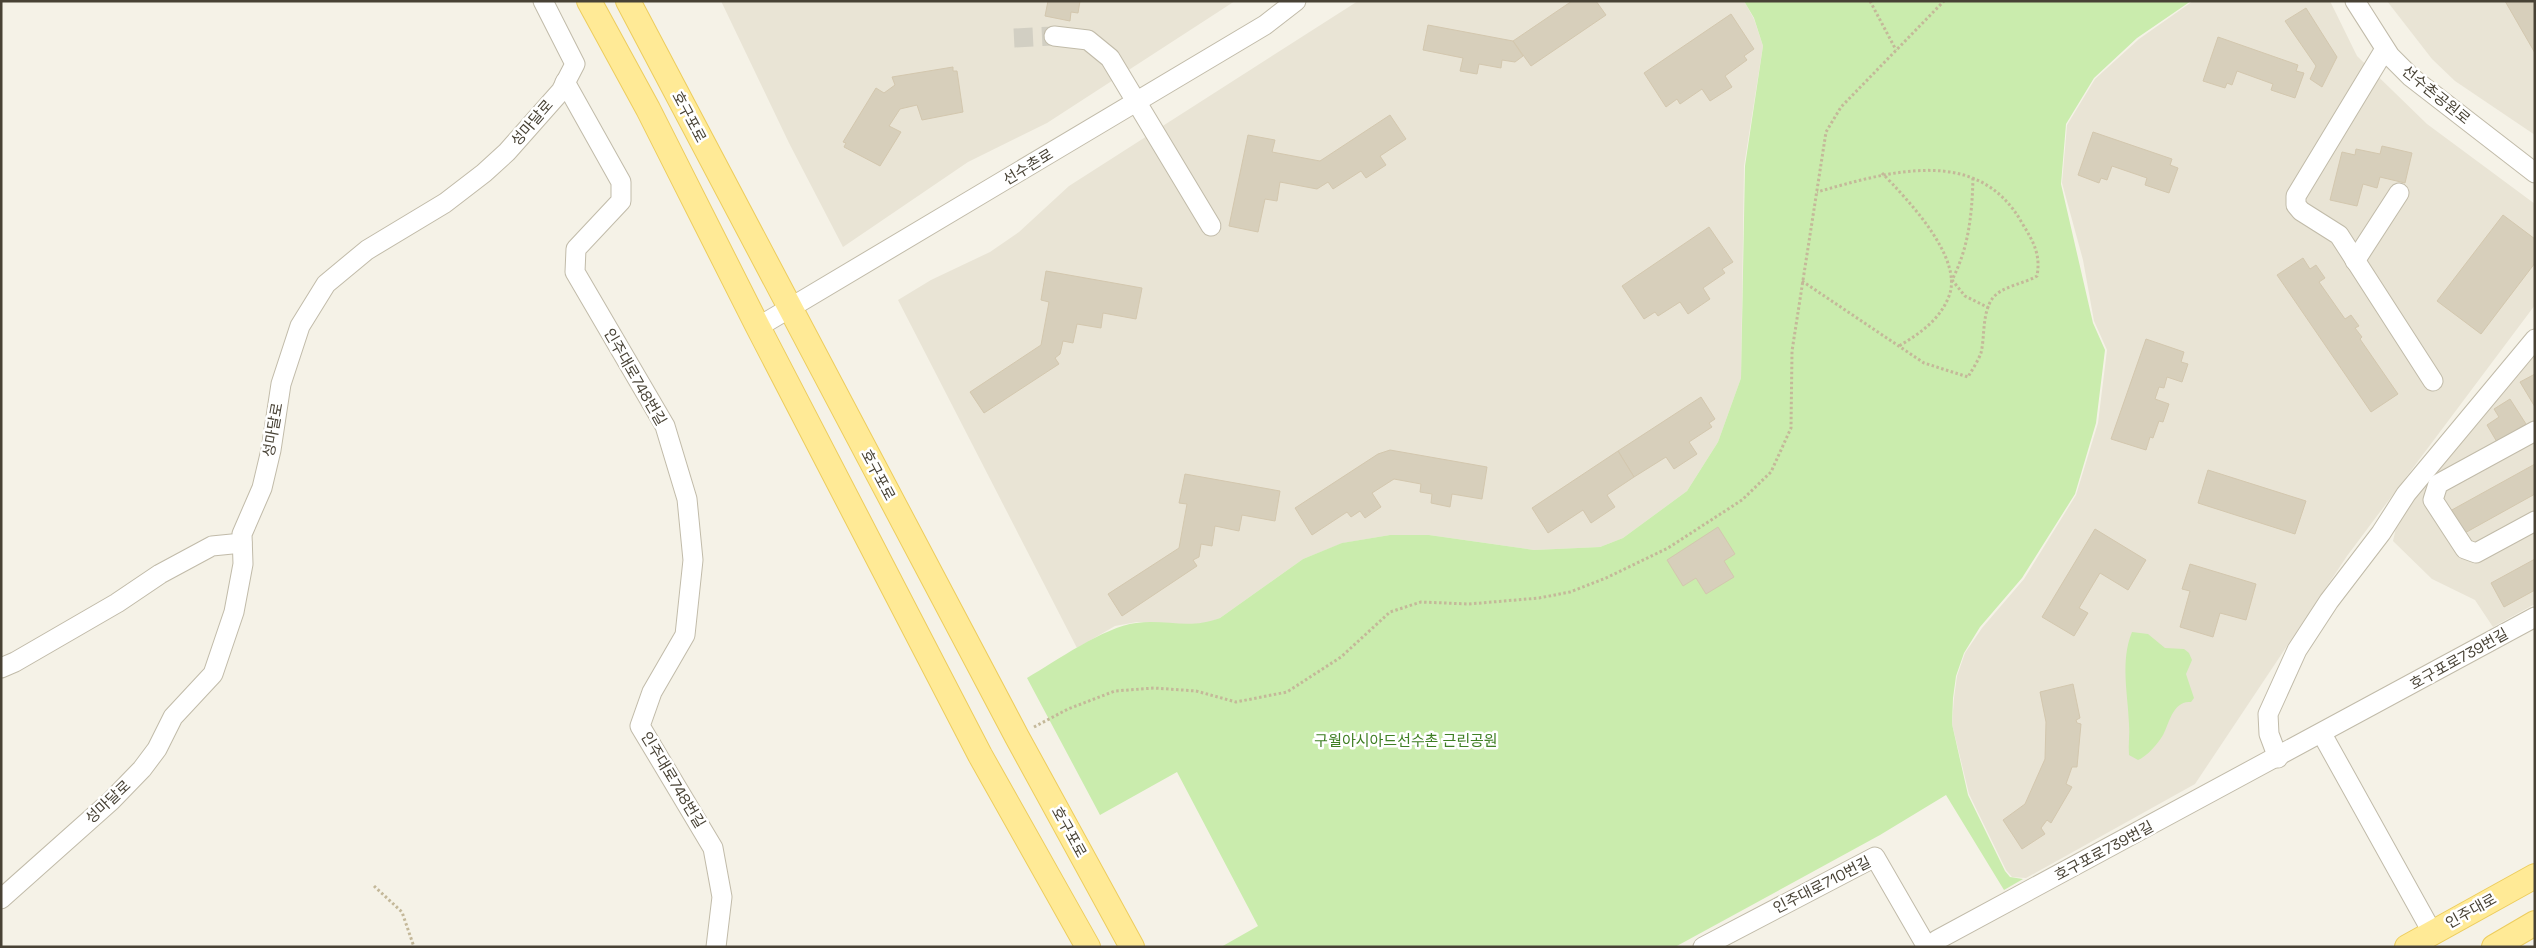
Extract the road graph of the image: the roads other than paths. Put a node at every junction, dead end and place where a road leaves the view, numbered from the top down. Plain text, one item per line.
1 (542, 1) edge
2 (589, 1) edge
3 (628, 1) edge
4 (1296, 1) edge
5 (2355, 1) edge
6 (1054, 36) tunnel mouth
7 (2385, 49) junction
8 (565, 82) junction
9 (1138, 102) junction
10 (2535, 173) edge
11 (2399, 193) dead end
12 (1211, 226) dead end
13 (2355, 260) junction
14 (791, 308) junction
15 (758, 328) junction
16 (2535, 339) edge
17 (2433, 381) dead end
18 (2535, 431) edge
19 (2535, 521) edge
20 (242, 543) junction
21 (2535, 617) edge
22 (1, 668) edge
23 (2322, 734) junction
24 (2278, 758) junction
25 (2535, 876) edge
26 (1, 899) edge
27 (2535, 923) edge
28 (2432, 932) junction
29 (716, 947) edge
30 (1088, 947) edge
31 (1132, 947) edge
32 (1703, 947) edge
33 (1929, 947) edge
34 (2407, 947) edge
35 (2494, 947) edge

1 - 8 street, 성마달로
2 - 15 main road
3 - 14 main road, 호구포로
4 - 9 street, 선수촌로
5 - 7 street, 선수촌공원로
6 - 9 street
7 - 10 street, 선수촌공원로
7 - 13 street
8 - 20 street, 성마달로
8 - 29 street, 인주대로748번길
9 - 12 street
9 - 14 street, 선수촌로
11 - 13 street
13 - 17 street
14 - 15 street, 선수촌로
14 - 31 main road, 호구포로
15 - 30 main road
16 - 24 street
18 - 19 street
20 - 22 street
20 - 26 street, 성마달로
21 - 23 street, 호구포로739번길
23 - 24 street, 호구포로739번길
23 - 28 street
24 - 33 street, 호구포로739번길
25 - 28 main road, 인주대로
27 - 35 main road
28 - 34 main road, 인주대로
32 - 33 street, 인주대로710번길

